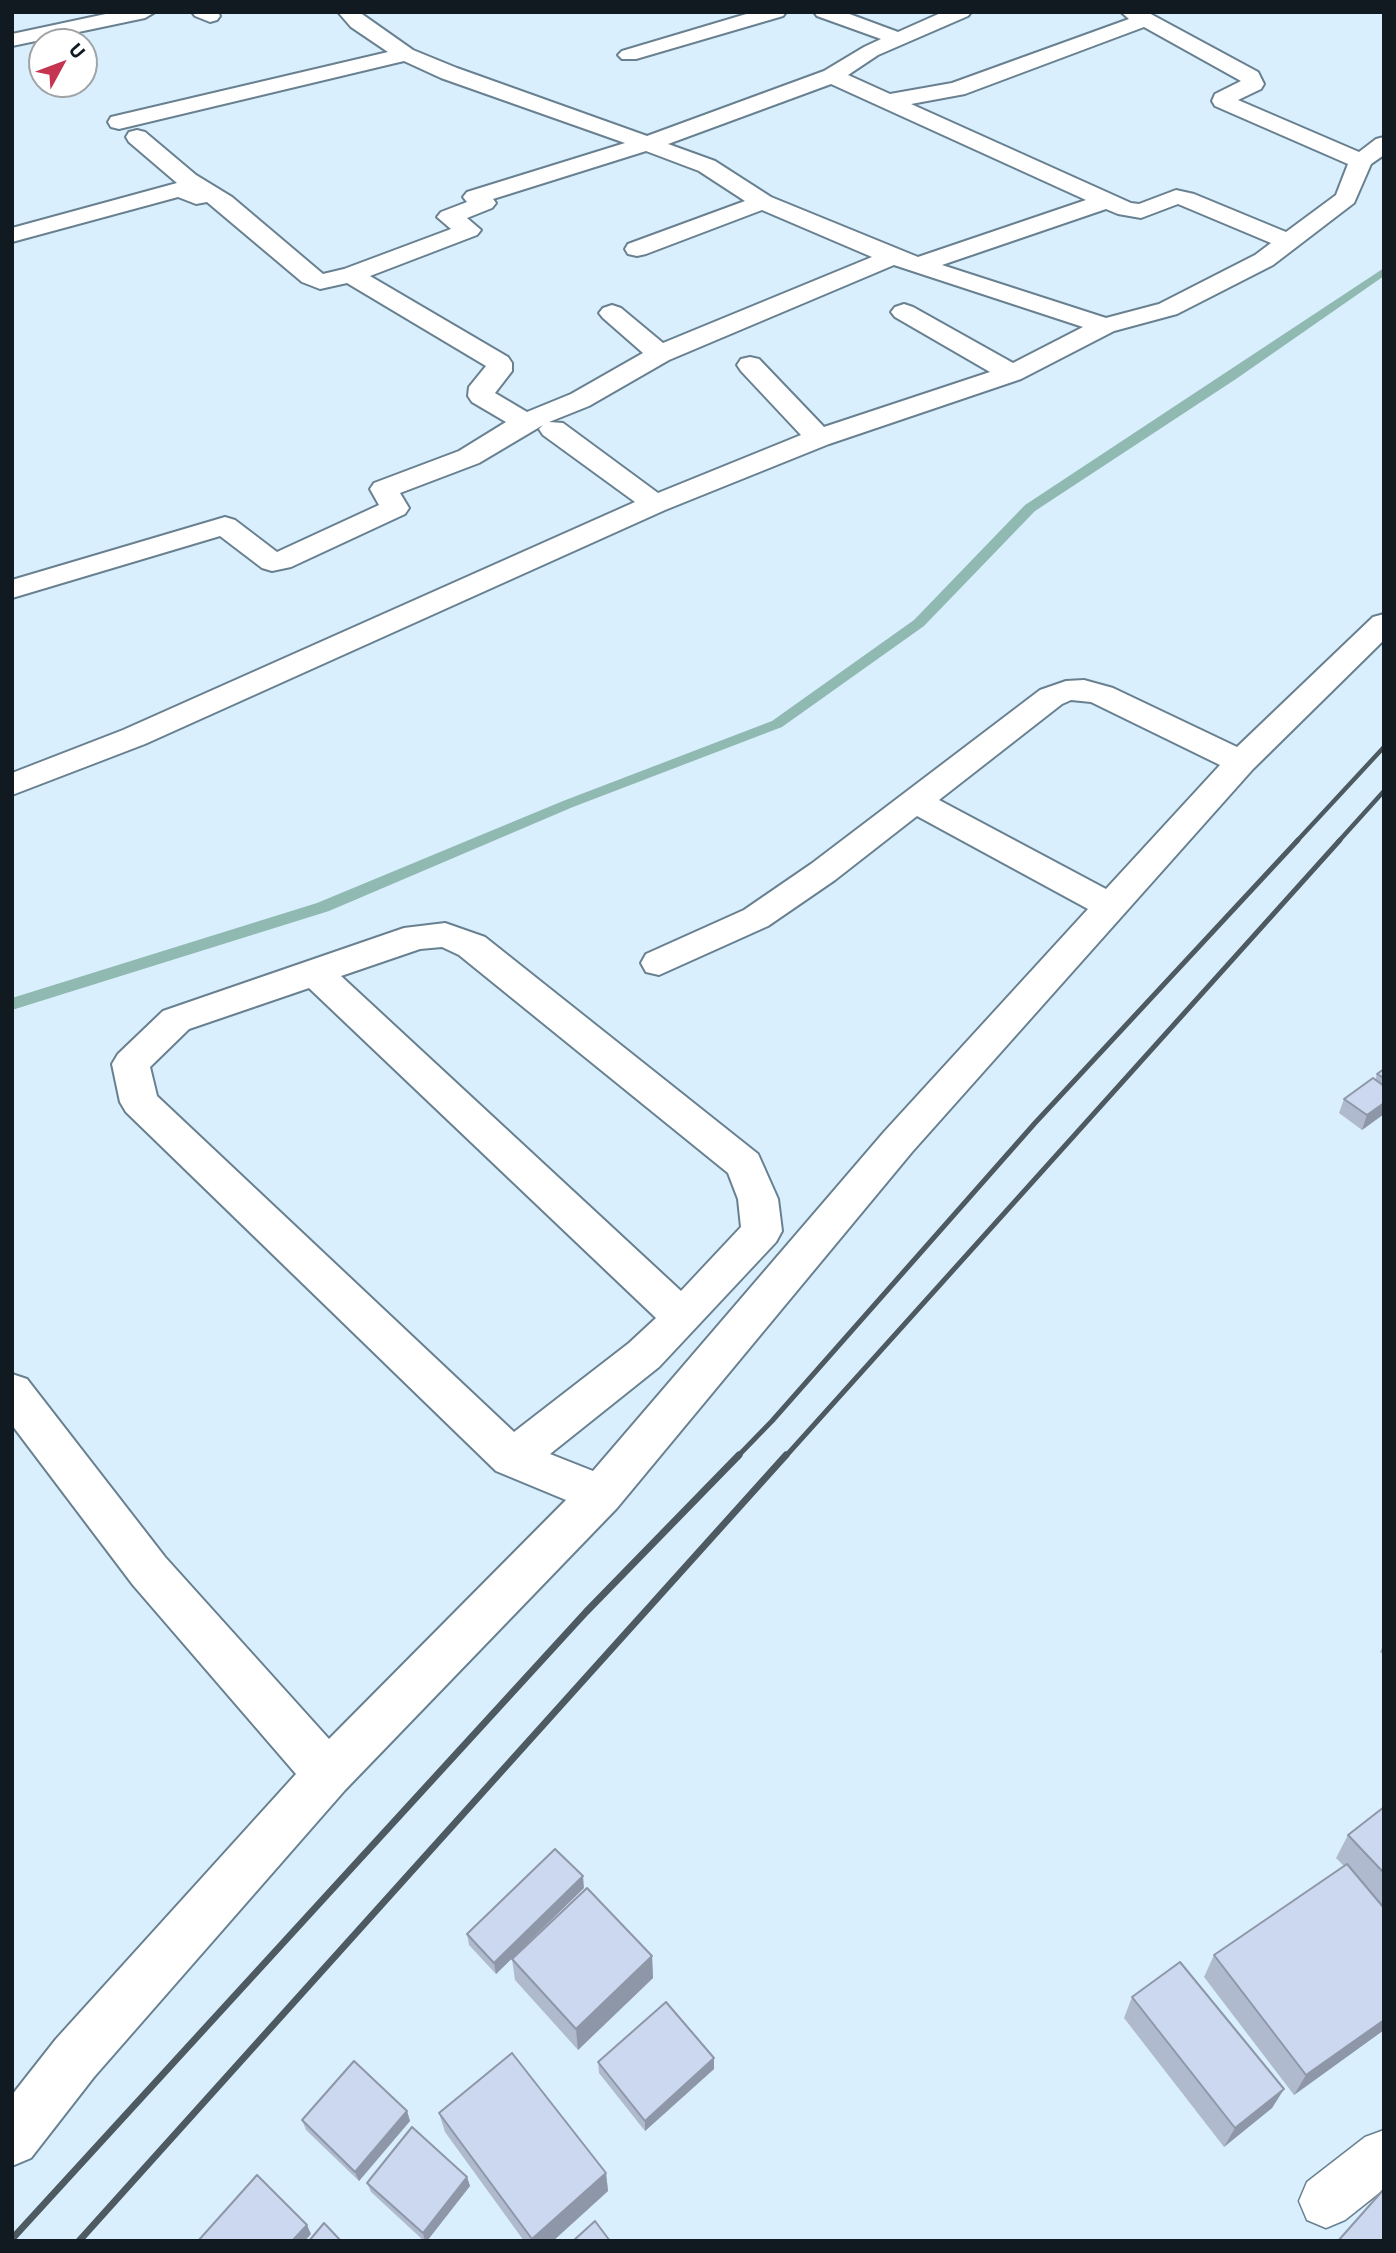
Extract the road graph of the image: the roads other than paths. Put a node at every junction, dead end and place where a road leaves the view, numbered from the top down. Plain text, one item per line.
1 (145, 12) edge
2 (348, 12) edge
3 (776, 12) edge
4 (824, 12) edge
5 (961, 12) edge
6 (1138, 16) edge
7 (897, 38) junction
8 (12, 40) edge
9 (406, 54) junction
10 (629, 55) dead end
11 (832, 76) junction
12 (889, 101) junction
13 (648, 143) junction
14 (1384, 144) edge
15 (1361, 161) junction
16 (214, 194) junction
17 (1105, 201) junction
18 (763, 202) junction
19 (12, 235) edge
20 (1288, 242) junction
21 (637, 249) dead end
22 (893, 257) junction
23 (919, 265) junction
24 (351, 275) junction
25 (905, 312) dead end
26 (612, 313) dead end
27 (1105, 326) junction
28 (660, 354) junction
29 (751, 365) dead end
30 (1012, 373) junction
31 (525, 422) junction
32 (553, 429) dead end
33 (819, 438) junction
34 (654, 504) junction
35 (12, 589) edge
36 (1384, 623) edge
37 (1241, 762) junction
38 (12, 785) edge
39 (915, 801) junction
40 (1110, 906) junction
41 (659, 963) dead end
42 (313, 971) junction
43 (681, 1316) junction
44 (12, 1392) edge
45 (512, 1458) junction
46 (601, 1494) junction
47 (328, 1774) junction
48 (12, 2139) edge
49 (1384, 2156) edge
50 (1326, 2201) dead end

1 - 8 street
2 - 9 street
3 - 10 street
4 - 7 street
5 - 7 street
6 - 12 street
6 - 15 street
7 - 11 street
9 - 13 street
9 - 16 street
11 - 12 street
11 - 13 street
12 - 17 street
13 - 18 street
13 - 24 street
14 - 15 street
15 - 20 street
16 - 19 street
16 - 24 street
17 - 20 street
17 - 23 street
18 - 21 street
18 - 22 street
20 - 27 street
22 - 23 street
22 - 28 street
23 - 27 street
24 - 31 street
25 - 30 street
26 - 28 street
27 - 30 street
28 - 31 street
29 - 33 street
30 - 33 street
31 - 35 street
32 - 34 street
33 - 34 street
34 - 38 street
36 - 37 street
37 - 39 street
37 - 40 street
39 - 40 street
39 - 41 street
40 - 46 street
42 - 43 street
42 - 43 street
42 - 45 street
43 - 45 street
44 - 47 street
45 - 46 street
46 - 47 street
47 - 48 street
49 - 50 lane

